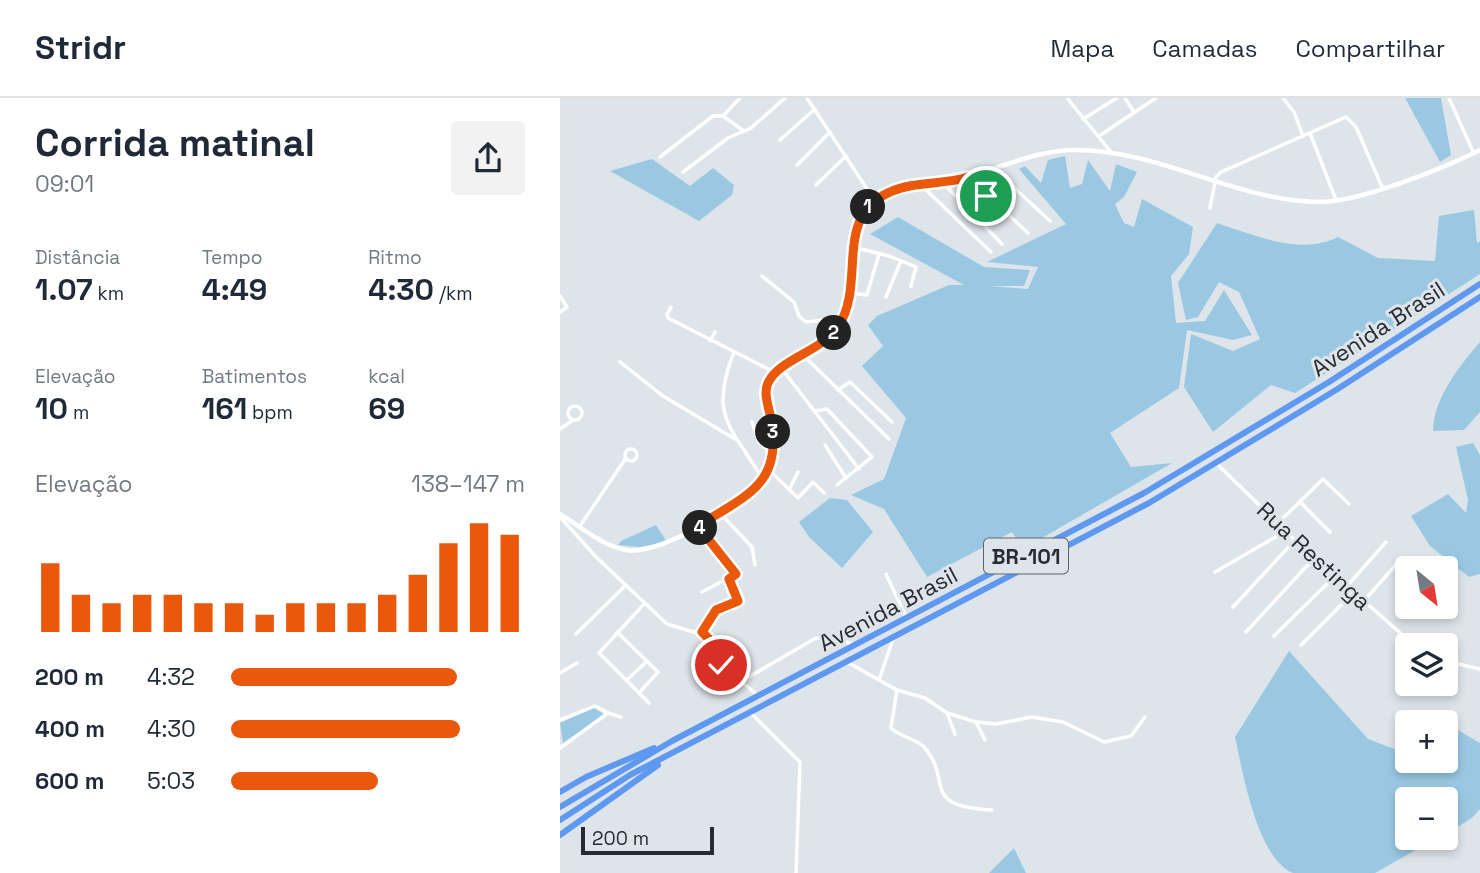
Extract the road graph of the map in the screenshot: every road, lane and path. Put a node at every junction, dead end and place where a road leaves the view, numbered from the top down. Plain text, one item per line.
1 (740, 98) edge
2 (785, 98) edge
3 (807, 98) edge
4 (1067, 98) edge
5 (1117, 98) edge
6 (1125, 98) edge
7 (1156, 98) edge
8 (1283, 98) edge
9 (1449, 98) edge
10 (815, 109) junction
11 (1134, 112) junction
12 (723, 116) junction
13 (1083, 119) junction
14 (744, 131) junction
15 (830, 132) junction
16 (1310, 133) junction
17 (1099, 136) junction
18 (1303, 136) junction
19 (780, 140) dead end
20 (1480, 150) edge
21 (1112, 153) junction
22 (1474, 154) junction
23 (846, 156) junction
24 (660, 157) dead end
25 (797, 164) dead end
26 (993, 168) junction
27 (683, 172) dead end
28 (968, 177) junction
29 (1216, 180) junction
30 (943, 183) junction
31 (816, 185) dead end
32 (922, 186) junction
33 (1382, 187) junction
34 (875, 201) junction
35 (1337, 201) junction
36 (1210, 208) dead end
37 (1050, 221) dead end
38 (1028, 233) dead end
39 (1002, 244) dead end
40 (853, 247) junction
41 (991, 252) dead end
42 (879, 254) junction
43 (900, 263) junction
44 (762, 276) dead end
45 (1480, 284) edge
46 (911, 286) dead end
47 (850, 293) junction
48 (560, 296) edge
49 (886, 296) dead end
50 (1480, 298) edge
51 (671, 307) dead end
52 (560, 312) edge
53 (844, 318) junction
54 (715, 332) dead end
55 (710, 341) junction
56 (734, 352) junction
57 (804, 356) junction
58 (620, 362) dead end
59 (782, 369) junction
60 (776, 373) junction
61 (838, 390) junction
62 (815, 411) junction
63 (574, 419) dead end
64 (752, 422) dead end
65 (892, 422) dead end
66 (560, 429) edge
67 (735, 439) junction
68 (889, 439) dead end
69 (825, 445) dead end
70 (774, 456) junction
71 (625, 458) dead end
72 (1216, 463) junction
73 (859, 469) junction
74 (769, 471) junction
75 (798, 472) dead end
76 (846, 478) junction
77 (763, 480) junction
78 (836, 485) dead end
79 (789, 491) junction
80 (824, 493) dead end
81 (1300, 502) junction
82 (1349, 504) dead end
83 (720, 512) junction
84 (560, 515) edge
85 (1278, 523) junction
86 (580, 526) junction
87 (698, 526) junction
88 (1286, 531) junction
89 (1330, 532) dead end
90 (1295, 540) junction
91 (1386, 542) dead end
92 (1315, 557) junction
93 (755, 565) dead end
94 (1395, 566) edge
95 (1216, 572) dead end
96 (886, 574) dead end
97 (1336, 575) junction
98 (729, 579) junction
99 (625, 586) junction
100 (1347, 586) junction
101 (702, 592) dead end
102 (1353, 593) junction
103 (1363, 602) junction
104 (644, 604) junction
105 (1233, 607) dead end
106 (907, 619) junction
107 (617, 632) junction
108 (702, 632) junction
109 (1246, 632) dead end
110 (1400, 633) edge
111 (576, 634) dead end
112 (1275, 636) dead end
113 (894, 638) junction
114 (1301, 645) dead end
115 (857, 646) junction
116 (647, 661) junction
117 (847, 662) junction
118 (577, 663) dead end
119 (1458, 664) edge
120 (1480, 669) edge
121 (560, 673) edge
122 (627, 680) junction
123 (879, 680) junction
124 (740, 682) junction
125 (898, 690) junction
126 (639, 693) junction
127 (759, 697) junction
128 (649, 703) dead end
129 (608, 713) junction
130 (751, 713) junction
131 (947, 713) junction
132 (621, 716) dead end
133 (1145, 717) dead end
134 (560, 720) edge
135 (976, 722) junction
136 (955, 734) dead end
137 (985, 740) dead end
138 (672, 741) junction
139 (561, 746) edge
140 (682, 748) junction
141 (560, 792) edge
142 (560, 807) edge
143 (992, 810) dead end
144 (560, 820) edge
145 (560, 835) edge
146 (796, 873) edge

1 - 12 street
2 - 14 street
3 - 10 street
4 - 13 street
5 - 13 street
6 - 11 street
7 - 11 street
8 - 18 street
9 - 22 street
10 - 15 street
10 - 19 street
11 - 17 street
12 - 14 street
12 - 24 street
13 - 17 street
14 - 27 street
15 - 23 street
15 - 25 street
16 - 18 street
16 - 33 street
16 - 35 street
17 - 21 street
18 - 29 street
20 - 22 street
21 - 26 street
21 - 29 street
22 - 33 street
23 - 31 street
23 - 34 street
26 - 28 street
26 - 37 street
28 - 30 street
28 - 38 street
29 - 35 street
29 - 36 street
30 - 32 street
30 - 39 street
32 - 34 street
32 - 41 street
33 - 35 street
34 - 40 street
40 - 42 street
40 - 47 street
42 - 43 street
42 - 47 street
43 - 46 street
43 - 49 street
44 - 53 street
45 - 106 highway, Avenida Brasil / BR-101
47 - 53 street
48 - 52 street
50 - 72 highway, Avenida Brasil / BR-101
51 - 55 street
53 - 57 street
54 - 55 street
55 - 56 street
56 - 60 street
56 - 67 street
57 - 59 street
57 - 61 street
58 - 67 street
59 - 60 street
59 - 62 street
60 - 70 street
61 - 65 street
61 - 68 street
62 - 73 street
62 - 73 street
63 - 66 street
64 - 70 street
67 - 77 street
69 - 76 street
70 - 74 street
71 - 86 street
72 - 85 street, Rua Restinga
72 - 113 highway, Avenida Brasil / BR-101
73 - 76 street
74 - 77 street
74 - 79 street
75 - 79 street
76 - 78 street
77 - 83 street
79 - 80 street
81 - 82 street
81 - 85 street
81 - 89 street
83 - 87 street
83 - 93 street
84 - 86 street
84 - 99 street
85 - 88 street, Rua Restinga
86 - 87 street
87 - 98 street
88 - 90 street, Rua Restinga
88 - 95 street
90 - 92 street, Rua Restinga
90 - 105 street
91 - 100 street
92 - 97 street, Rua Restinga
92 - 109 street
94 - 103 street
96 - 106 street
97 - 100 street, Rua Restinga
97 - 112 street
98 - 101 street
98 - 108 street
99 - 104 street
99 - 111 street
100 - 102 street, Rua Restinga
102 - 103 street, Rua Restinga
102 - 114 street
103 - 110 street, Rua Restinga
104 - 107 street
104 - 108 street
106 - 115 highway, Avenida Brasil / BR-101
107 - 116 street
107 - 122 street
108 - 124 street
113 - 117 highway, Avenida Brasil / BR-101
113 - 123 street, Avenida Brasil
115 - 124 street
115 - 127 highway, Avenida Brasil / BR-101
116 - 122 street
116 - 126 street
117 - 123 street
117 - 130 highway, Avenida Brasil / BR-101
118 - 121 street
119 - 120 street
122 - 126 street
123 - 125 street
124 - 127 street
125 - 131 street
125 - 143 street
126 - 128 street
127 - 138 highway, Avenida Brasil / BR-101
129 - 132 street
129 - 134 street
129 - 139 street
130 - 140 highway, Avenida Brasil / BR-101
130 - 146 street
131 - 135 street
131 - 136 street
133 - 135 street
135 - 137 street
138 - 141 highway
138 - 142 highway, Avenida Brasil / BR-101
140 - 144 highway, Avenida Brasil / BR-101
140 - 145 highway

